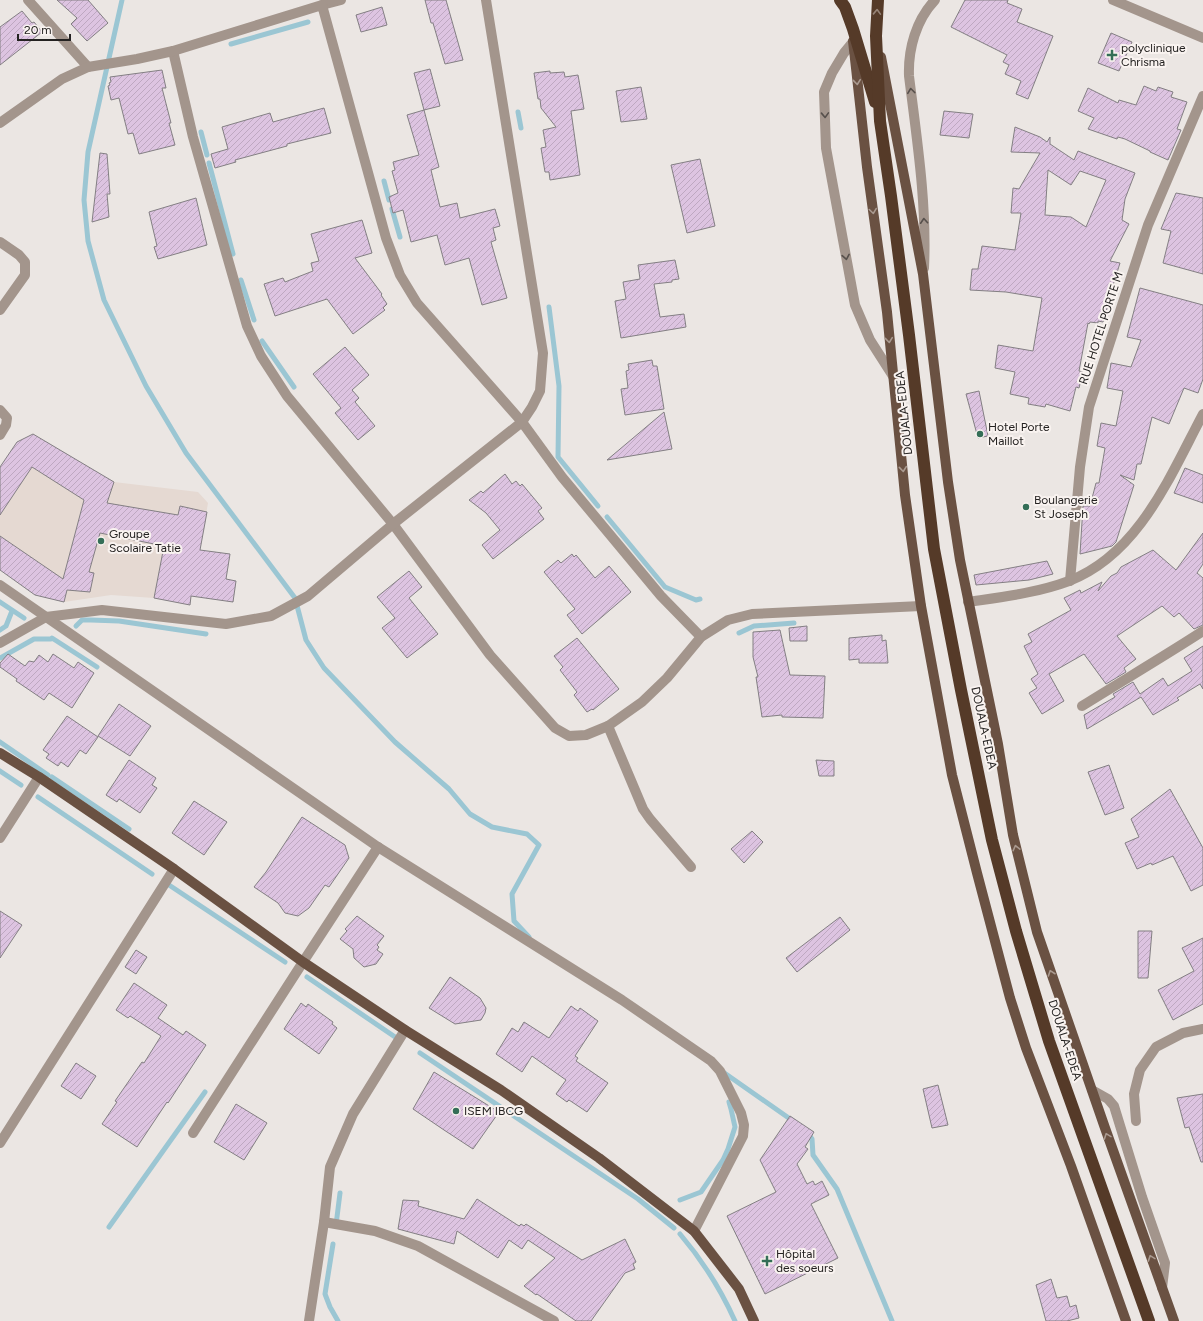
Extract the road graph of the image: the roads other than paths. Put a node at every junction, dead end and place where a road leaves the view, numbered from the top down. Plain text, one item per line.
1 (28, 0) edge
2 (341, 0) edge
3 (486, 0) edge
4 (840, 0) edge
5 (878, 0) edge
6 (935, 0) edge
7 (1113, 0) edge
8 (322, 5) junction
9 (853, 29) junction
10 (876, 36) junction
11 (1203, 38) edge
12 (853, 42) junction
13 (173, 51) junction
14 (88, 67) junction
15 (1203, 96) edge
16 (880, 121) junction
17 (0, 124) edge
18 (0, 242) edge
19 (923, 274) junction
20 (0, 310) edge
21 (893, 376) junction
22 (0, 410) edge
23 (1203, 414) edge
24 (522, 422) junction
25 (0, 435) edge
26 (393, 524) junction
27 (1070, 581) junction
28 (0, 585) edge
29 (968, 602) junction
30 (921, 606) junction
31 (46, 617) junction
32 (1203, 631) edge
33 (701, 636) junction
34 (0, 644) edge
35 (1082, 706) dead end
36 (608, 726) junction
37 (0, 753) edge
38 (39, 777) junction
39 (0, 838) edge
40 (378, 847) junction
41 (691, 867) dead end
42 (174, 869) junction
43 (302, 962) junction
44 (1203, 1029) edge
45 (405, 1030) junction
46 (1092, 1090) junction
47 (1136, 1121) dead end
48 (192, 1133) dead end
49 (0, 1144) edge
50 (324, 1222) junction
51 (694, 1231) junction
52 (1162, 1288) junction
53 (309, 1321) edge
54 (554, 1321) edge
55 (754, 1321) edge
56 (1126, 1321) edge
57 (1149, 1321) edge
58 (1174, 1321) edge

1 - 14 street
2 - 8 street
3 - 24 street
4 - 9 highway
10 -> 5 highway
19 -> 6 street
7 - 11 street
8 - 13 street
8 - 24 street
9 - 12 main road
9 - 16 highway
10 - 16 highway
10 - 19 main road
12 -> 21 main road
12 -> 21 street
13 - 14 street
13 - 26 street
14 - 17 street
15 - 27 street, RUE HOTEL PORTE M
16 - 57 highway, DOUALA-EDEA
18 - 20 street
19 - 29 main road
21 -> 30 main road
22 - 25 street
23 - 27 street
24 - 26 street
24 - 33 street
26 - 31 street
26 - 36 street
27 - 29 street
28 - 31 street
46 -> 29 main road
30 - 33 street
30 - 56 main road
31 - 34 street
31 - 40 street
32 - 35 street
33 - 36 street
36 - 41 street
37 - 38 main road
38 - 39 street
38 - 42 main road
40 - 43 street
40 - 51 street
42 - 43 main road
42 - 49 street
43 - 45 main road
43 - 48 street
44 - 47 street
45 - 50 street
45 - 51 main road
52 -> 46 main road
46 - 52 street
50 - 53 street
50 - 54 street
51 - 55 main road
52 - 58 main road

